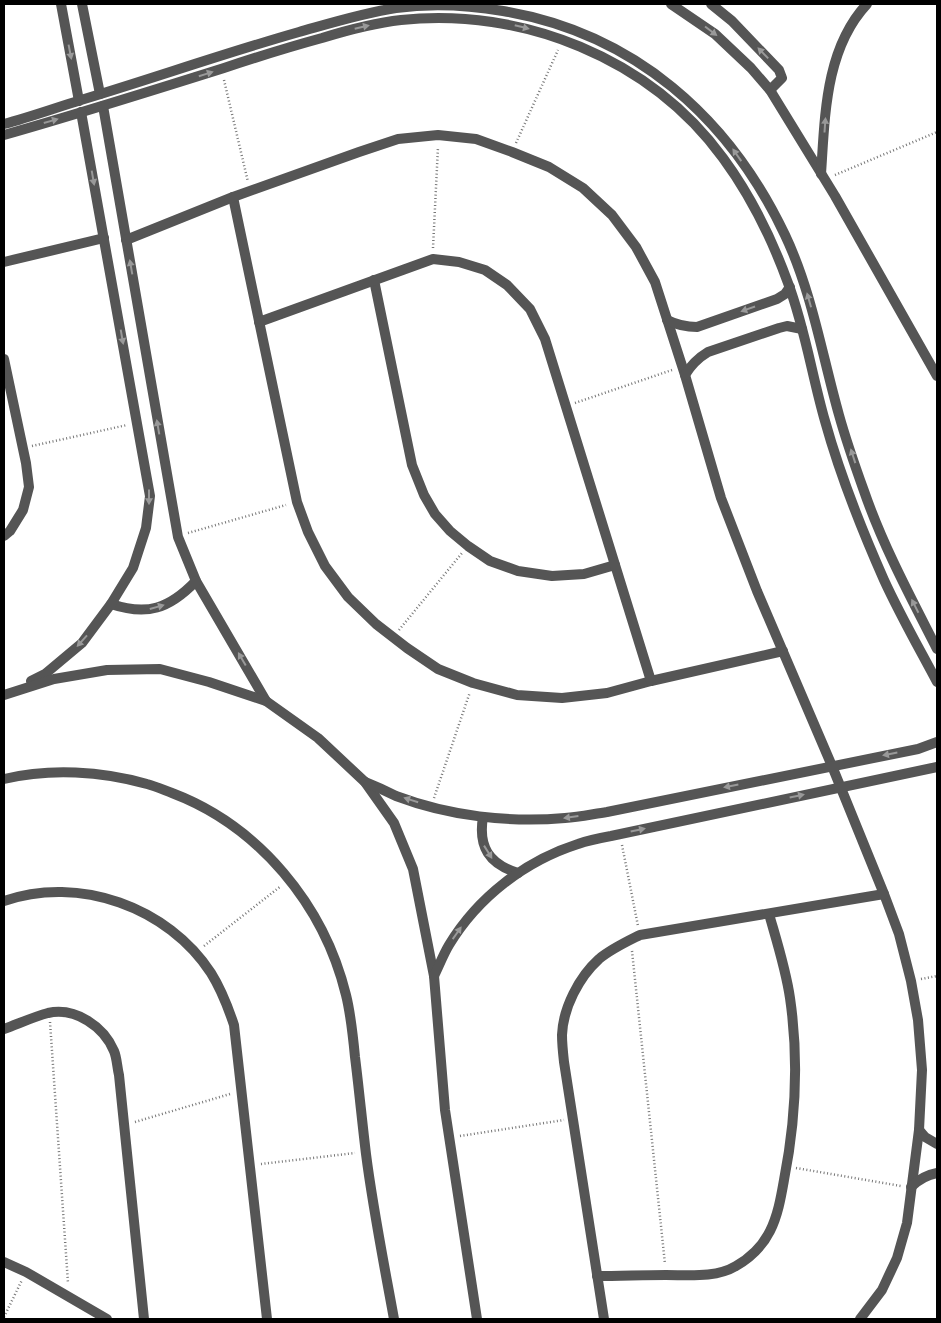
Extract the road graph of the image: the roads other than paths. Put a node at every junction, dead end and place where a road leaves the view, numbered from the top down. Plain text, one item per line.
1 (61, 4) edge
2 (82, 4) edge
3 (671, 4) edge
4 (711, 4) edge
5 (867, 4) edge
6 (138, 83) junction
7 (770, 90) junction
8 (100, 94) junction
9 (141, 94) junction
10 (79, 101) junction
11 (103, 106) junction
12 (81, 112) junction
13 (11, 125) edge
14 (4, 135) edge
15 (822, 176) junction
16 (233, 197) junction
17 (104, 238) junction
18 (126, 240) junction
19 (4, 262) edge
20 (374, 280) junction
21 (790, 287) junction
22 (667, 320) junction
23 (259, 322) junction
24 (802, 329) junction
25 (4, 358) edge
26 (684, 371) junction
27 (936, 372) edge
28 (8, 397) edge
29 (4, 536) edge
30 (615, 566) junction
31 (196, 581) junction
32 (110, 604) junction
33 (937, 649) edge
34 (783, 651) junction
35 (650, 681) junction
36 (937, 682) edge
37 (4, 695) edge
38 (266, 701) junction
39 (937, 742) edge
40 (832, 766) junction
41 (937, 768) edge
42 (4, 779) edge
43 (365, 782) junction
44 (841, 787) junction
45 (483, 817) junction
46 (518, 872) junction
47 (884, 894) junction
48 (4, 901) edge
49 (769, 914) junction
50 (434, 976) junction
51 (4, 1029) edge
52 (919, 1130) junction
53 (937, 1144) edge
54 (937, 1173) edge
55 (911, 1187) junction
56 (4, 1262) edge
57 (597, 1276) junction
58 (107, 1319) edge
59 (144, 1319) edge
60 (266, 1319) edge
61 (394, 1319) edge
62 (477, 1319) edge
63 (604, 1319) edge
64 (860, 1319) edge

1 -> 10 street
2 - 8 street
3 -> 7 street
7 -> 4 street
15 -> 5 street
6 - 8 street
6 - 9 street
33 -> 6 street
7 - 15 street
8 - 10 street
9 - 11 street
9 -> 21 street
10 - 13 street
11 - 12 street
11 - 18 street
13 -> 12 street
12 -> 17 street
13 - 14 street
15 - 27 street
16 - 18 street
16 - 22 street
16 - 23 street
17 - 19 street
17 -> 32 street
31 -> 18 street
20 - 23 street
20 - 30 street
20 - 30 street
21 -> 22 street
21 - 24 street
22 - 26 street
23 - 35 street
24 - 26 street
24 - 36 street
25 - 28 street
26 - 34 street
28 - 29 street
30 - 35 street
32 -> 31 street
38 -> 31 street
32 -> 37 street
34 - 35 street
34 - 40 street
37 - 38 street
38 - 43 street
39 -> 40 street
40 - 44 street
40 -> 45 street
41 - 44 street
42 - 61 street
45 -> 43 street
43 - 50 street
46 -> 44 street
44 - 47 street
45 -> 46 street
50 -> 46 street
47 - 49 street
47 - 52 street
48 - 60 street
49 - 57 street
49 - 57 street
50 - 62 street
51 - 59 street
52 - 53 street
52 - 55 street
54 - 55 street
55 - 64 street
56 - 58 street
57 - 63 street

